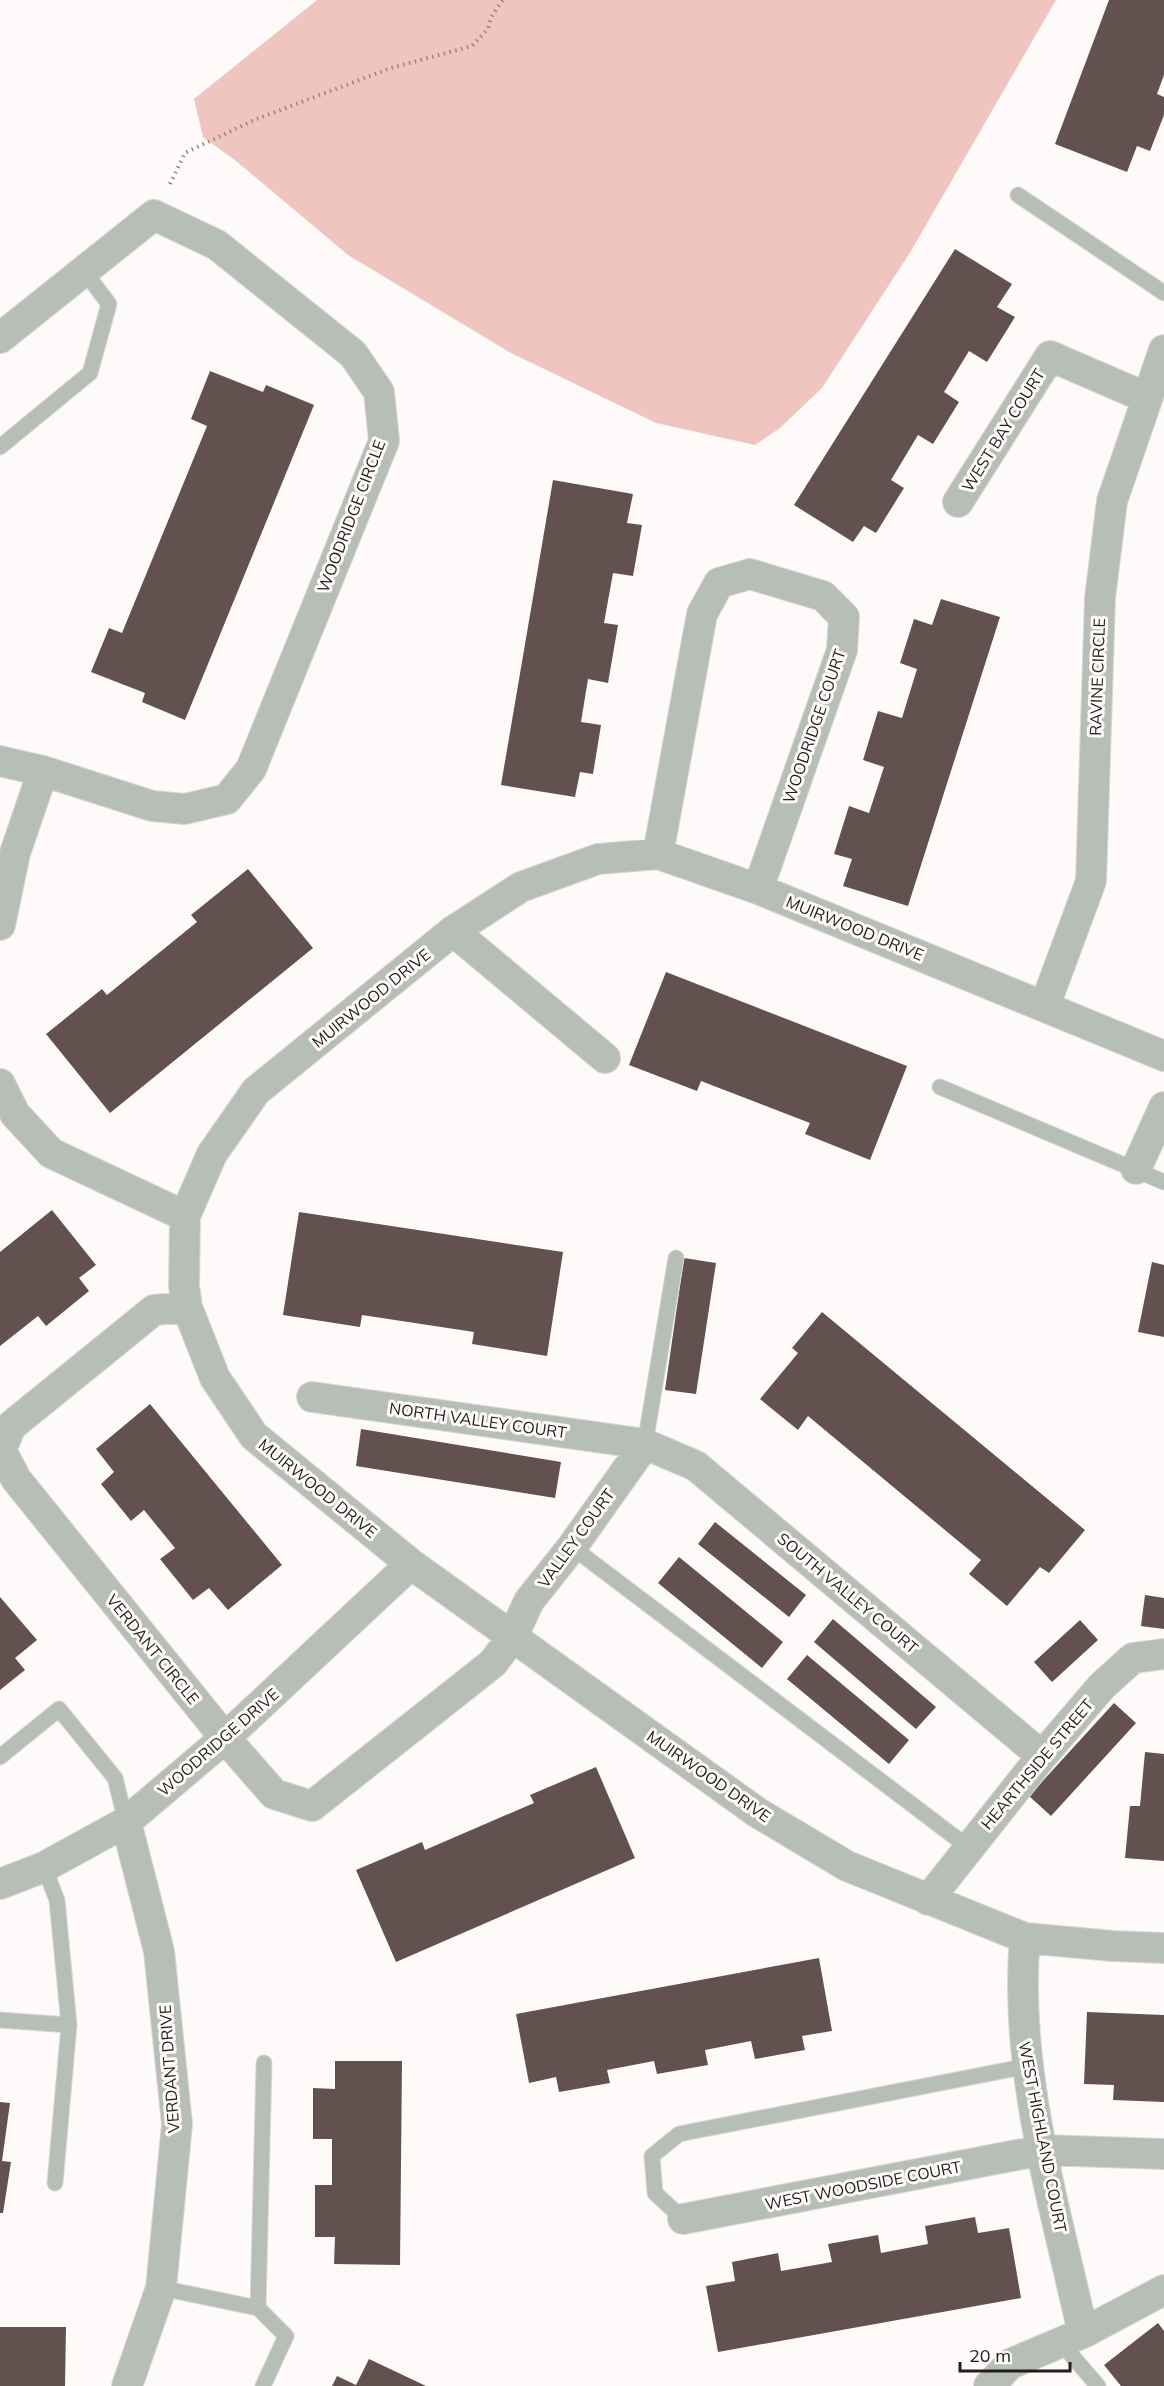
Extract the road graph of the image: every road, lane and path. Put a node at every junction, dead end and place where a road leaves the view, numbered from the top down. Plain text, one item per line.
1 (503, 0) edge
2 (1018, 195) dead end
3 (154, 214) junction
4 (84, 271) junction
5 (1164, 293) edge
6 (0, 338) edge
7 (1164, 350) edge
8 (1147, 398) junction
9 (0, 447) edge
10 (958, 502) dead end
11 (0, 761) edge
12 (43, 771) junction
13 (658, 854) junction
14 (758, 889) junction
15 (0, 925) edge
16 (453, 931) junction
17 (1045, 1005) junction
18 (1164, 1056) edge
19 (605, 1058) dead end
20 (0, 1084) edge
21 (940, 1087) dead end
22 (1164, 1107) edge
23 (1136, 1169) junction
24 (1164, 1182) edge
25 (185, 1216) junction
26 (676, 1258) dead end
27 (187, 1306) junction
28 (312, 1397) dead end
29 (645, 1444) junction
30 (572, 1547) junction
31 (411, 1564) junction
32 (513, 1636) junction
33 (1164, 1654) edge
34 (225, 1738) junction
35 (1042, 1756) junction
36 (0, 1757) edge
37 (126, 1822) junction
38 (969, 1847) junction
39 (44, 1867) junction
40 (3, 1877) edge
41 (928, 1900) junction
42 (1025, 1938) junction
43 (1164, 1948) edge
44 (0, 2020) edge
45 (69, 2025) junction
46 (264, 2063) dead end
47 (1028, 2066) junction
48 (1043, 2150) junction
49 (1164, 2154) edge
50 (55, 2183) dead end
51 (683, 2220) joint
52 (160, 2288) junction
53 (1163, 2292) edge
54 (258, 2308) junction
55 (1072, 2338) junction
56 (127, 2386) edge
57 (263, 2386) edge
58 (989, 2386) edge
59 (1098, 2386) edge

1 - 3 path
2 - 5 lane
3 - 4 street
3 - 12 street, WOODRIDGE CIRCLE
4 - 6 street
4 - 9 lane
7 - 8 street, RAVINE CIRCLE
8 - 10 street, WEST BAY COURT
8 - 17 street, RAVINE CIRCLE
11 - 12 street, WOODRIDGE CIRCLE
12 - 15 street
13 - 14 street, MUIRWOOD DRIVE
13 - 14 street, WOODRIDGE COURT
13 - 16 street, MUIRWOOD DRIVE
14 - 17 street, MUIRWOOD DRIVE
16 - 19 street
16 - 25 street, MUIRWOOD DRIVE
17 - 18 street, MUIRWOOD DRIVE
20 - 25 street
21 - 23 lane
22 - 23 street
23 - 24 lane
25 - 27 street, MUIRWOOD DRIVE
26 - 29 lane
27 - 31 street, MUIRWOOD DRIVE
27 - 34 street, VERDANT CIRCLE
28 - 29 street, NORTH VALLEY COURT
29 - 30 street, VALLEY COURT
29 - 35 street, SOUTH VALLEY COURT
30 - 32 street, VALLEY COURT
30 - 38 lane
31 - 32 street, MUIRWOOD DRIVE
31 - 34 street, WOODRIDGE DRIVE
32 - 34 street, VERDANT CIRCLE
32 - 41 street, MUIRWOOD DRIVE
33 - 35 street, HEARTHSIDE STREET
34 - 37 street, WOODRIDGE DRIVE
35 - 38 street, HEARTHSIDE STREET
36 - 37 lane
37 - 39 street, WOODRIDGE DRIVE
37 - 52 street, VERDANT DRIVE
38 - 41 street, HEARTHSIDE STREET
39 - 40 street, WOODRIDGE DRIVE
39 - 45 lane
41 - 42 street, MUIRWOOD DRIVE
42 - 43 street, MUIRWOOD DRIVE
42 - 47 street, WEST HIGHLAND COURT
44 - 45 lane
45 - 50 lane
46 - 54 lane
47 - 48 street, WEST HIGHLAND COURT
47 - 51 lane
48 - 49 street, WEST WOODSIDE COURT
48 - 51 street, WEST WOODSIDE COURT
48 - 55 street, WEST HIGHLAND COURT
52 - 54 lane
52 - 56 street, VERDANT DRIVE
53 - 55 street
54 - 57 lane
55 - 58 street
55 - 59 lane

